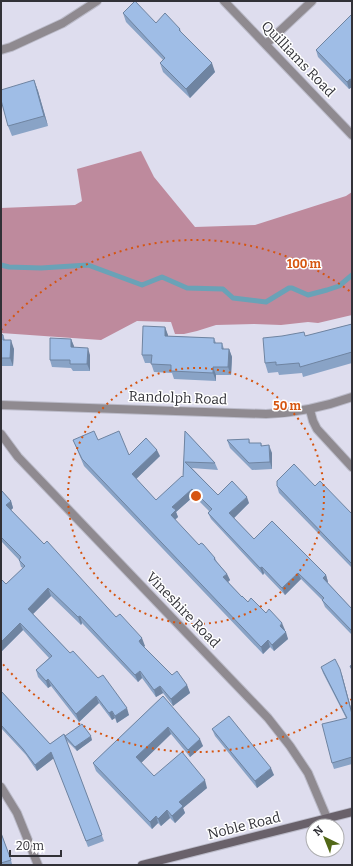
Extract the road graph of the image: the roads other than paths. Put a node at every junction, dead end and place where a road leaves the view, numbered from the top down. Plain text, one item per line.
1 (97, 1) edge
2 (224, 1) edge
3 (312, 1) edge
4 (266, 44) junction
5 (1, 50) edge
6 (352, 135) edge
7 (352, 397) edge
8 (1, 405) edge
9 (310, 410) junction
10 (1, 434) edge
11 (352, 467) edge
12 (1, 787) edge
13 (352, 812) edge
14 (327, 818) joint
15 (305, 824) edge
16 (38, 865) edge
17 (142, 865) edge

1 - 5 street
2 - 4 street, Quilliams Road
3 - 4 street
4 - 6 street, Quilliams Road
7 - 9 street, Randolph Road
8 - 9 street, Randolph Road
9 - 11 street
10 - 14 street, Vineshire Road
12 - 16 street
13 - 14 main road, Noble Road
15 - 17 main road, Noble Road

